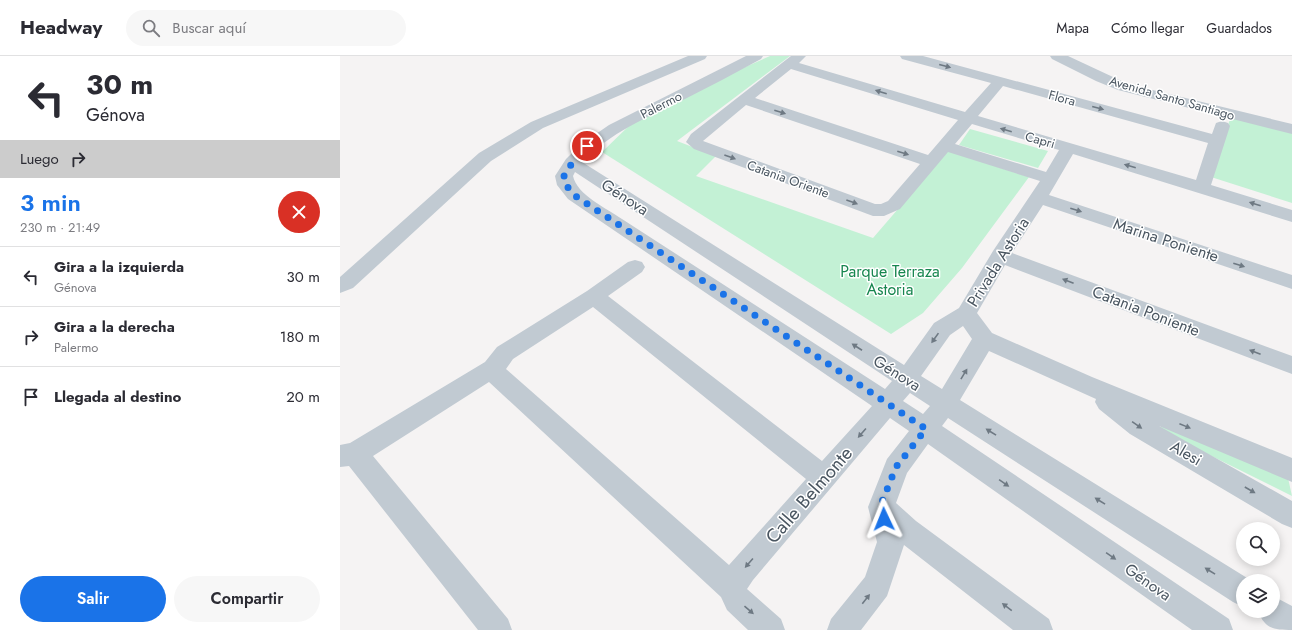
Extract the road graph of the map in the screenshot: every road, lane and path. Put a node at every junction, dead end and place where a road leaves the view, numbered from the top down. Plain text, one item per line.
1 (700, 56) edge
2 (756, 56) edge
3 (908, 56) edge
4 (1057, 56) edge
5 (794, 60) edge
6 (1000, 81) junction
7 (743, 100) junction
8 (967, 119) junction
9 (1223, 121) dead end
10 (1292, 129) edge
11 (1217, 140) junction
12 (945, 146) junction
13 (1068, 148) junction
14 (932, 162) junction
15 (572, 163) junction
16 (1050, 180) junction
17 (1202, 187) junction
18 (1039, 198) junction
19 (1292, 216) edge
20 (1000, 256) junction
21 (635, 267) dead end
22 (1292, 282) edge
23 (340, 286) edge
24 (594, 296) junction
25 (966, 314) junction
26 (984, 339) junction
27 (1292, 365) edge
28 (493, 368) junction
29 (907, 379) junction
30 (1084, 384) junction
31 (946, 403) junction
32 (888, 404) junction
33 (926, 429) junction
34 (347, 455) edge
35 (1292, 470) edge
36 (824, 478) junction
37 (880, 507) junction
38 (1292, 515) edge
39 (732, 587) junction
40 (1236, 588) edge
41 (1280, 615) edge
42 (1292, 623) edge
43 (497, 630) edge
44 (770, 630) edge
45 (842, 630) edge
46 (1038, 630) edge
47 (1218, 630) edge

1 - 23 street
2 - 15 street, Palermo
3 -> 6 street, Flora
4 - 10 street, Avenida Santo Santiago
5 - 7 street
8 -> 5 street, Capri
6 - 8 street
6 -> 11 street, Flora
7 -> 14 street
7 -> 14 street, Catania Oriente
8 - 12 street
13 -> 8 street, Capri
9 - 11 street
11 - 17 street
12 - 14 street
12 - 16 street
13 - 16 street, Privada Astoria
17 -> 13 street, Capri
29 -> 15 street, Génova
15 - 32 street, Génova
16 - 18 street, Privada Astoria
19 -> 17 street, Capri
18 - 20 street, Privada Astoria
18 -> 22 street, Marina Poniente
20 - 25 street, Privada Astoria
27 -> 20 street, Catania Poniente
21 - 24 street
24 - 28 street
24 - 36 street
25 - 26 street
25 -> 29 street, Privada Astoria
26 - 30 street, Alesi
31 -> 26 street
28 - 34 street
28 - 39 street
29 - 31 street, Génova
29 - 32 street, Privada Astoria
30 -> 35 street, Alesi
30 -> 38 street, Alesi
31 - 33 street
40 -> 31 street, Génova
32 - 33 street, Génova
32 -> 36 street, Calle Belmonte
33 - 37 street
33 -> 47 street, Génova
34 - 43 street
36 -> 39 street, Calle Belmonte
45 -> 37 street
46 -> 37 street
39 -> 44 street
41 - 42 street

